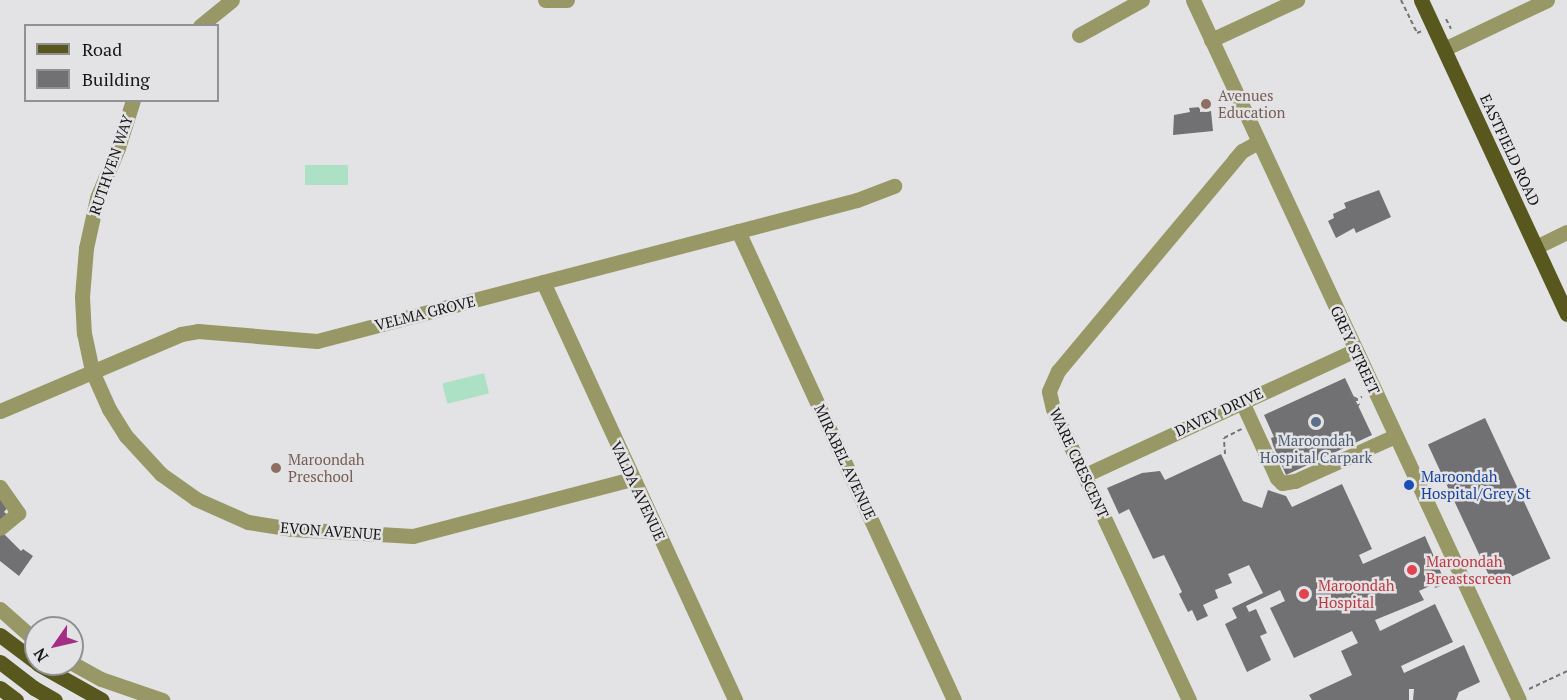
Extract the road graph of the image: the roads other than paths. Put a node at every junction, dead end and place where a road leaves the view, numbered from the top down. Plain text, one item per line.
1 (232, 0) edge
2 (545, 0) edge
3 (567, 0) edge
4 (1142, 0) edge
5 (1193, 0) edge
6 (1297, 0) edge
7 (1421, 0) edge
8 (1547, 0) edge
9 (202, 24) edge
10 (1079, 35) dead end
11 (1211, 40) junction
12 (1444, 50) junction
13 (132, 102) edge
14 (1258, 142) junction
15 (894, 186) dead end
16 (738, 231) junction
17 (1567, 232) edge
18 (1536, 248) junction
19 (543, 282) junction
20 (1567, 314) edge
21 (1354, 350) junction
22 (92, 371) junction
23 (1242, 402) junction
24 (0, 411) edge
25 (1395, 436) junction
26 (1085, 475) junction
27 (632, 480) junction
28 (0, 487) edge
29 (0, 528) edge
30 (0, 609) edge
31 (24, 630) edge
32 (0, 635) edge
33 (24, 653) edge
34 (0, 662) edge
35 (84, 670) edge
36 (60, 676) edge
37 (0, 688) edge
38 (1523, 695) edge
39 (954, 698) edge
40 (16, 700) edge
41 (55, 700) edge
42 (102, 700) edge
43 (162, 700) edge
44 (735, 700) edge
45 (1189, 700) edge

1 - 9 street
2 - 3 street
4 - 10 street
5 - 11 street, GREY STREET
6 - 11 street
7 - 12 main road, EASTFIELD ROAD
8 - 12 street
11 - 14 street, GREY STREET
12 - 18 main road, EASTFIELD ROAD
13 - 22 street, RUTHVEN WAY
14 - 21 street, GREY STREET
14 - 26 street, WARE CRESCENT
15 - 16 street, VELMA GROVE
16 - 19 street, VELMA GROVE
16 - 39 street, MIRABEL AVENUE
17 - 18 street
18 - 20 main road, EASTFIELD ROAD
19 - 22 street, VELMA GROVE
19 - 27 street, VALDA AVENUE
21 - 23 street, DAVEY DRIVE
21 - 25 street, GREY STREET
22 - 24 street, VELMA GROVE
22 - 27 street, EVON AVENUE
23 - 25 street
23 - 26 street, DAVEY DRIVE
25 - 38 street, GREY STREET
26 - 45 street, WARE CRESCENT
27 - 44 street, VALDA AVENUE
28 - 29 street
30 - 31 street
32 - 33 main road
34 - 41 main road
35 - 43 street
36 - 42 main road
37 - 40 main road

